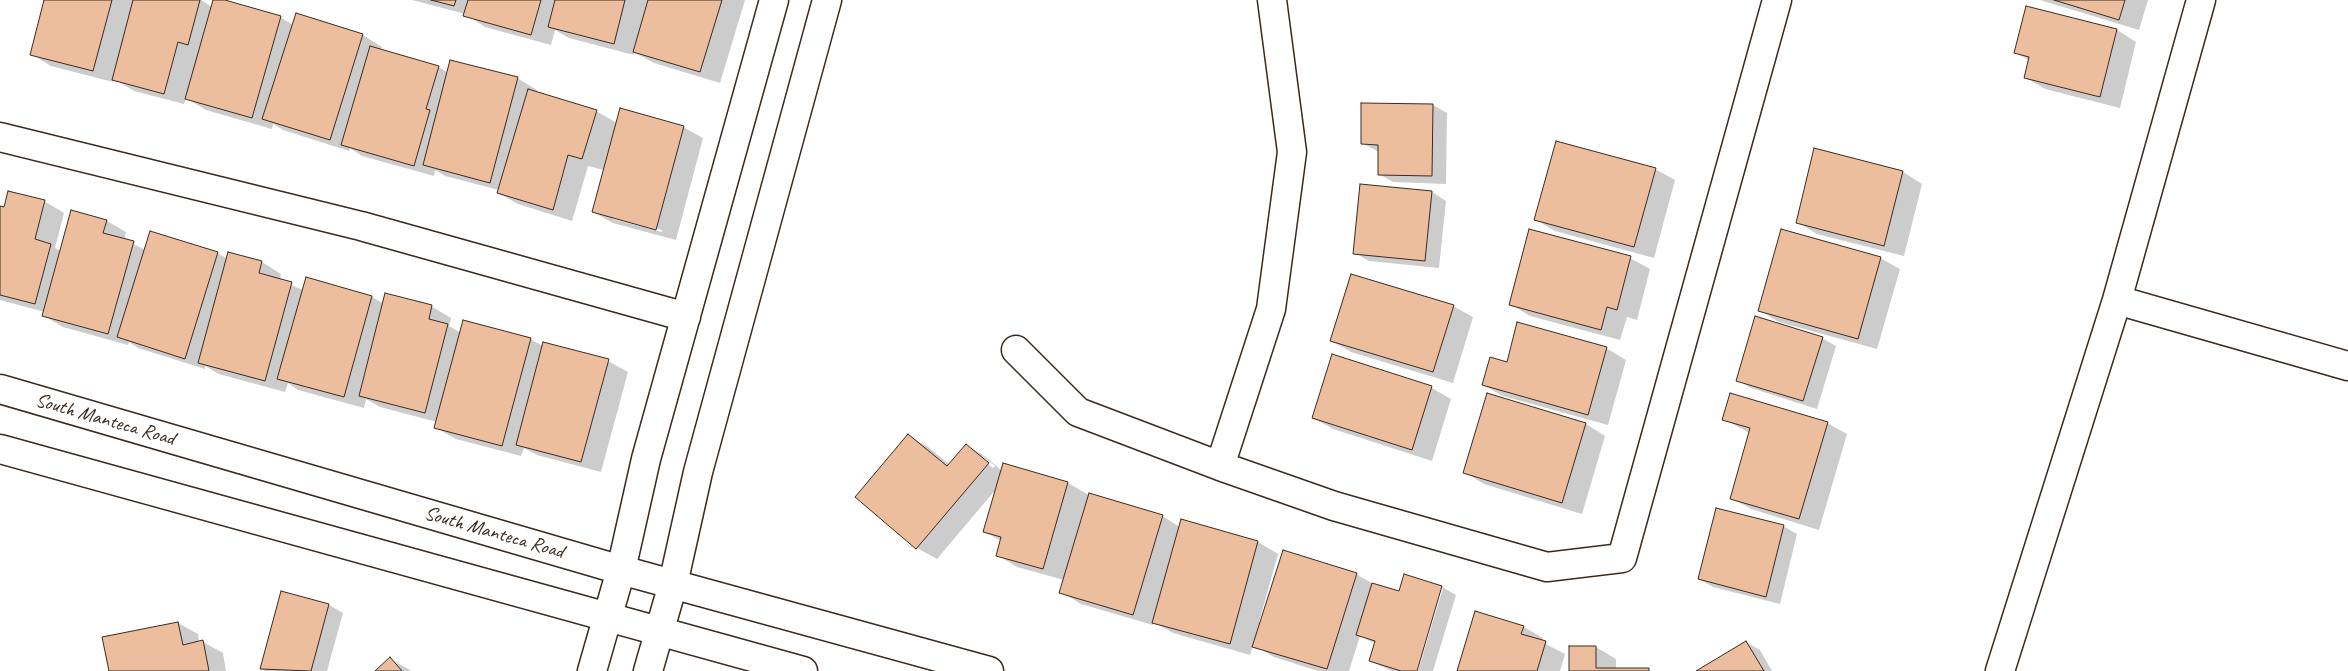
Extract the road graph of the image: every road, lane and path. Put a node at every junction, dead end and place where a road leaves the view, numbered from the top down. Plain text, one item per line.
1 (774, 0) edge
2 (827, 0) edge
3 (1272, 0) edge
4 (1777, 0) edge
5 (2201, 0) edge
6 (0, 137) edge
7 (2117, 300) junction
8 (686, 317) junction
9 (1016, 350) dead end
10 (2348, 366) edge
11 (0, 389) edge
12 (0, 449) edge
13 (1220, 466) junction
14 (621, 570) junction
15 (673, 584) junction
16 (608, 617) junction
17 (660, 631) junction
18 (592, 671) edge
19 (648, 671) edge
20 (803, 671) edge
21 (989, 671) edge
22 (2000, 671) edge

1 - 8 street
2 - 15 street
3 - 13 street
4 - 13 street
5 - 7 street
6 - 8 street
7 - 10 street
7 - 22 street
8 - 14 street
9 - 13 street
11 - 14 street, South Manteca Road
12 - 16 street
14 - 15 street, South Manteca Road
14 - 16 street
15 - 17 street
15 - 21 street, South Manteca Road
16 - 17 street
16 - 18 street
17 - 19 street
17 - 20 street

